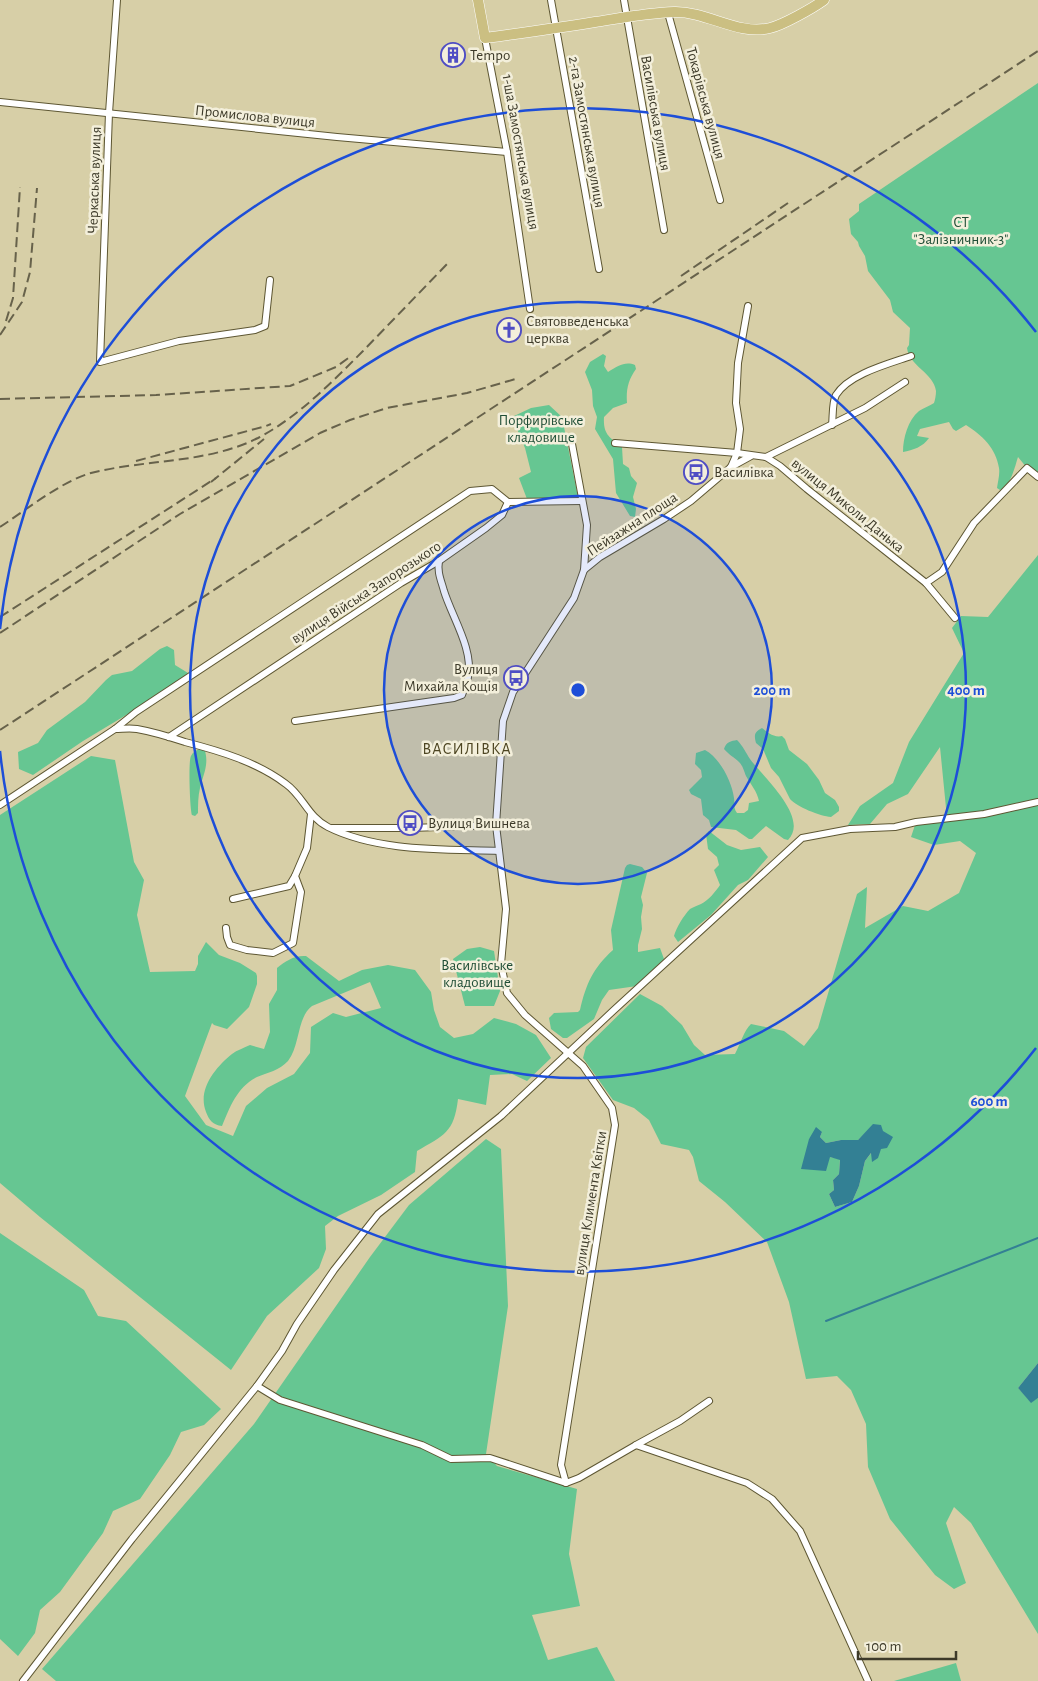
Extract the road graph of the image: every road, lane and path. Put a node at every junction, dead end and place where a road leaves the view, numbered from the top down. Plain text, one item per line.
1 (117, 0) edge
2 (478, 0) edge
3 (551, 0) edge
4 (624, 0) edge
5 (824, 0) edge
6 (810, 4) edge
7 (668, 12) junction
8 (627, 17) junction
9 (556, 28) junction
10 (485, 38) junction
11 (0, 102) edge
12 (109, 113) junction
13 (507, 152) junction
14 (720, 200) dead end
15 (664, 230) dead end
16 (599, 269) dead end
17 (270, 280) dead end
18 (748, 306) dead end
19 (530, 309) dead end
20 (910, 356) dead end
21 (905, 382) dead end
22 (832, 425) junction
23 (572, 444) dead end
24 (616, 444) dead end
25 (737, 453) junction
26 (751, 456) junction
27 (766, 456) junction
28 (732, 467) junction
29 (1038, 477) edge
30 (582, 501) junction
31 (508, 502) junction
32 (439, 561) junction
33 (584, 570) junction
34 (926, 583) junction
35 (955, 618) dead end
36 (295, 721) dead end
37 (115, 729) junction
38 (169, 737) junction
39 (1038, 802) edge
40 (0, 805) edge
41 (310, 814) junction
42 (496, 824) junction
43 (329, 828) junction
44 (499, 851) junction
45 (295, 876) junction
46 (233, 899) dead end
47 (226, 928) dead end
48 (569, 1053) junction
49 (257, 1386) junction
50 (709, 1401) dead end
51 (636, 1445) junction
52 (566, 1483) junction
53 (23, 1681) edge
54 (868, 1681) edge

1 - 12 street, Черкаська вулиця
2 - 10 main road, 1-ша Замостянська вулиця
3 - 9 street, 2-га Замостянська вулиця
4 - 8 street, Василівська вулиця
5 - 6 main road
6 - 7 main road
7 - 8 main road
7 - 14 street, Токарівська вулиця
8 - 9 main road
8 - 15 street, Василівська вулиця
9 - 10 main road
9 - 16 street, 2-га Замостянська вулиця
10 - 13 street, 1-ша Замостянська вулиця
11 - 12 street, Промислова вулиця
12 - 13 street, Промислова вулиця
12 - 17 street, Черкаська вулиця
13 - 19 street, 1-ша Замостянська вулиця
18 - 25 street
20 - 22 street
21 - 22 street
22 - 27 street
23 - 30 street, Пейзажна площа
24 - 25 street
25 - 26 street
25 - 28 street
26 - 27 street
26 - 28 street
27 - 34 street, вулиця Миколи Данька
28 - 33 street, Пейзажна площа
29 - 34 street
30 - 31 street
30 - 33 street, Пейзажна площа
31 - 32 street, вулиця Війська Запорозького
31 - 37 street
32 - 36 street
32 - 38 street, вулиця Війська Запорозького
33 - 42 street, вулиця Климента Квітки
34 - 35 street, вулиця Миколи Данька
37 - 38 street
37 - 40 street
38 - 41 street
39 - 48 street
41 - 43 street
41 - 45 street
42 - 43 street
42 - 44 street, вулиця Климента Квітки
43 - 44 street
44 - 48 street, вулиця Климента Квітки
45 - 46 street
45 - 47 street
48 - 49 street
48 - 52 street, вулиця Климента Квітки
49 - 52 street
49 - 53 street
50 - 51 street
51 - 52 street
51 - 54 street

